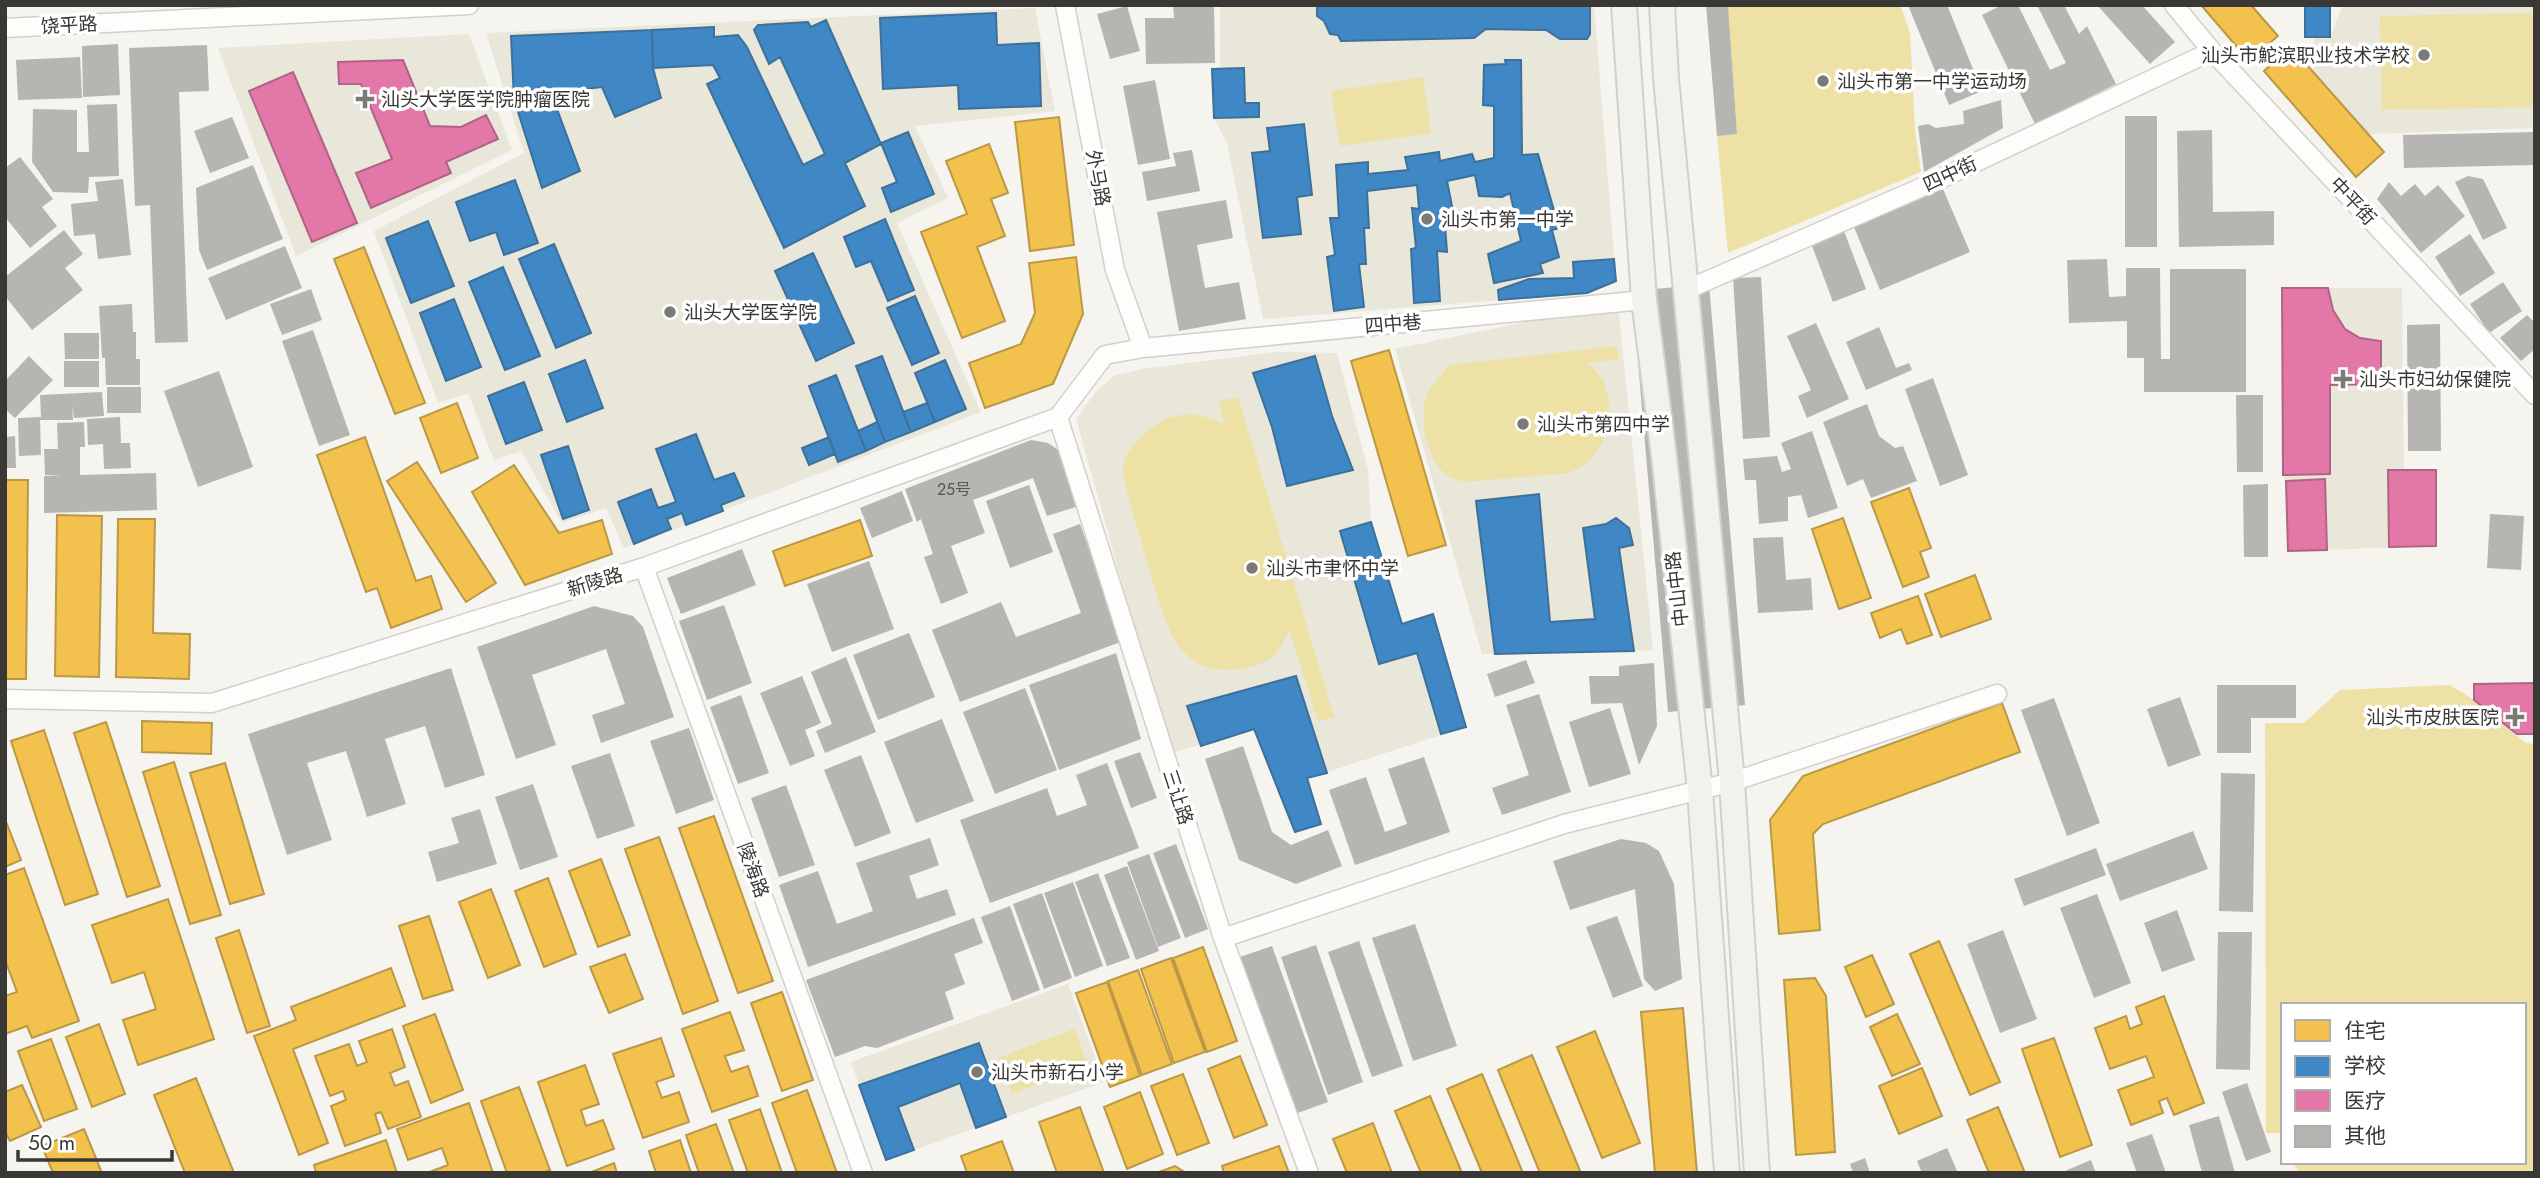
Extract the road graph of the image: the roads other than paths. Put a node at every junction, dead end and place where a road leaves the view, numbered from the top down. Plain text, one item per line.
1 (469, 5) edge
2 (1065, 5) edge
3 (1624, 5) edge
4 (1662, 5) edge
5 (2174, 5) edge
6 (5, 28) edge
7 (2212, 51) junction
8 (1686, 290) junction
9 (1644, 300) junction
10 (1143, 348) junction
11 (2535, 395) edge
12 (1058, 417) junction
13 (644, 567) junction
14 (1997, 694) dead end
15 (5, 699) edge
16 (1732, 782) junction
17 (1700, 790) junction
18 (1223, 937) junction
19 (863, 1173) edge
20 (1309, 1173) edge
21 (1727, 1173) edge
22 (1757, 1173) edge

1 - 6 street, 饶平路
2 - 10 street, 外马路
3 - 9 main road, 中山中路
4 - 8 main road, 中山中路
5 - 7 street, 中平街
7 - 8 street, 四中街
7 - 11 street, 中平街
8 - 16 main road, 中山中路
9 - 10 street, 四中巷
9 - 17 main road, 中山中路
10 - 12 street
12 - 13 street, 新陵路
12 - 18 street, 三让路
13 - 15 street, 新陵路
13 - 19 street, 陵海路
14 - 16 street
16 - 17 street
16 - 22 main road, 中山中路
17 - 18 street
17 - 21 main road, 中山中路
18 - 20 street, 三让路

